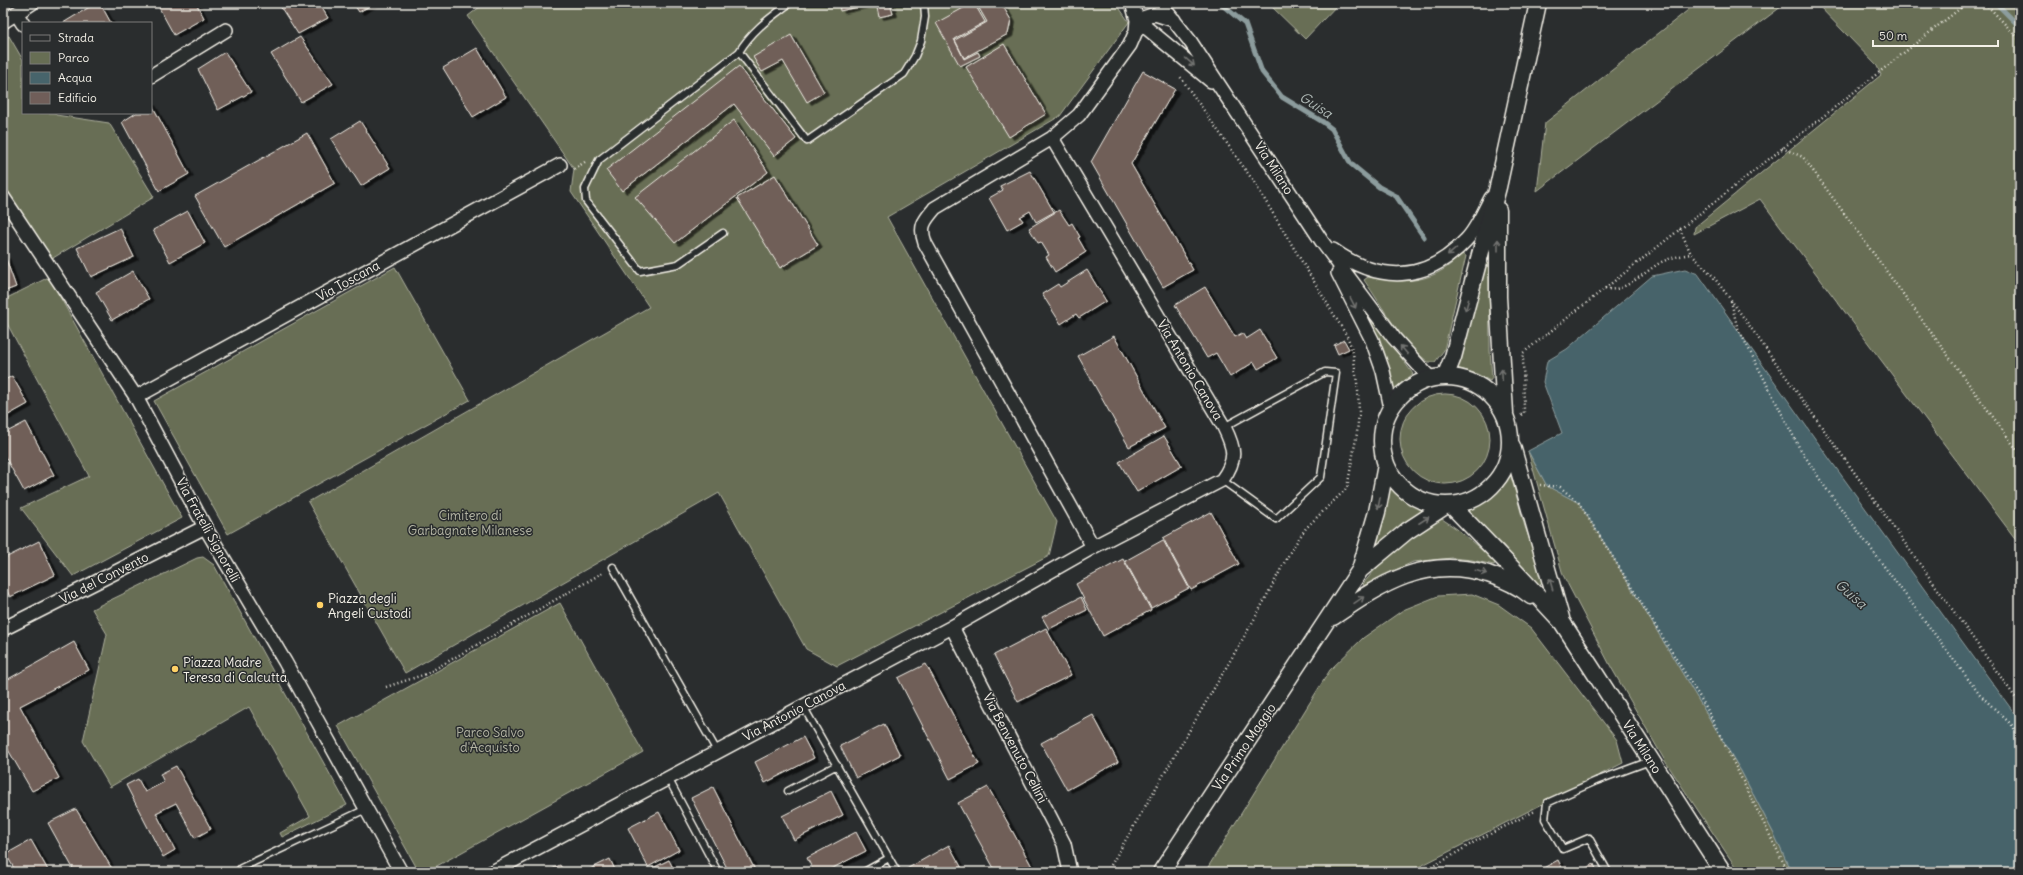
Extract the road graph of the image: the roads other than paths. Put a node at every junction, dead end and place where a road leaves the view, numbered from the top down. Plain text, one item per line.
1 (32, 3) edge
2 (790, 3) edge
3 (924, 3) edge
4 (1132, 3) edge
5 (1160, 3) edge
6 (1538, 3) edge
7 (20, 19) edge
8 (1137, 20) junction
9 (1174, 20) junction
10 (3, 22) edge
11 (226, 30) dead end
12 (1160, 38) junction
13 (1130, 45) junction
14 (739, 52) junction
15 (152, 75) edge
16 (1224, 93) junction
17 (1052, 138) junction
18 (560, 165) road end
19 (1498, 186) junction
20 (3, 197) edge
21 (723, 233) dead end
22 (1323, 243) junction
23 (1438, 378) junction
24 (136, 397) junction
25 (1391, 408) junction
26 (1506, 418) junction
27 (1224, 427) junction
28 (1511, 442) junction
29 (1386, 465) junction
30 (1222, 480) junction
31 (1448, 506) junction
32 (205, 526) junction
33 (1093, 548) junction
34 (613, 567) road end
35 (1360, 570) junction
36 (1327, 622) junction
37 (1562, 622) junction
38 (952, 627) junction
39 (3, 629) edge
40 (803, 706) junction
41 (717, 751) junction
42 (1651, 760) junction
43 (837, 765) junction
44 (668, 778) junction
45 (788, 791) dead end
46 (366, 809) junction
47 (889, 858) junction
48 (238, 872) edge
49 (401, 872) edge
50 (492, 872) edge
51 (718, 872) edge
52 (864, 872) edge
53 (897, 872) edge
54 (1070, 872) edge
55 (1161, 872) edge
56 (1608, 872) edge
57 (1723, 872) edge

1 - 7 street
2 - 14 lane
3 - 14 lane
4 - 8 street
5 - 9 street, Via Milano
6 - 19 street
7 - 10 street
8 - 9 street
8 - 12 street, Via Milano
8 - 13 street
9 - 16 street, Via Milano
11 - 15 street
12 - 13 street
12 -> 16 street, Via Milano
13 - 17 street
14 - 21 lane
16 - 22 street, Via Milano
17 - 27 street, Via Antonio Canova
17 - 33 street
18 - 24 street, Via Toscana
19 -> 22 street
19 -> 23 street
26 -> 19 street
20 - 24 street, Via Fratelli Signorelli
23 -> 22 street, Via Milano
22 -> 25 street, Via Milano
23 - 25 street
23 - 26 street
24 - 32 street, Via Fratelli Signorelli
25 - 29 street
26 - 28 street
27 - 30 street, Via Antonio Canova
27 - 30 lane
28 - 31 street
37 -> 28 street, Via Milano
29 - 31 street
29 -> 35 street, Via Primo Maggio
30 - 33 street, Via Antonio Canova
35 -> 31 street, Via Primo Maggio
31 - 37 street, Via Milano
32 - 39 street, Via del Convento
32 - 46 street, Via Fratelli Signorelli
33 - 38 street, Via Antonio Canova
34 - 41 lane
35 - 36 street, Via Primo Maggio
36 -> 37 street, Via Primo Maggio
36 - 55 street, Via Primo Maggio
37 - 42 street, Via Milano
38 - 40 street, Via Antonio Canova
38 - 54 street, Via Benvenuto Cellini
40 - 41 street, Via Antonio Canova
40 - 43 lane
41 - 44 street, Via Antonio Canova
42 - 56 lane
42 - 57 street, Via Milano
43 - 45 lane
43 - 47 lane
44 - 50 street, Via Antonio Canova
44 - 51 lane
46 - 48 lane
46 - 49 street, Via Fratelli Signorelli
47 - 52 lane
47 - 53 lane

